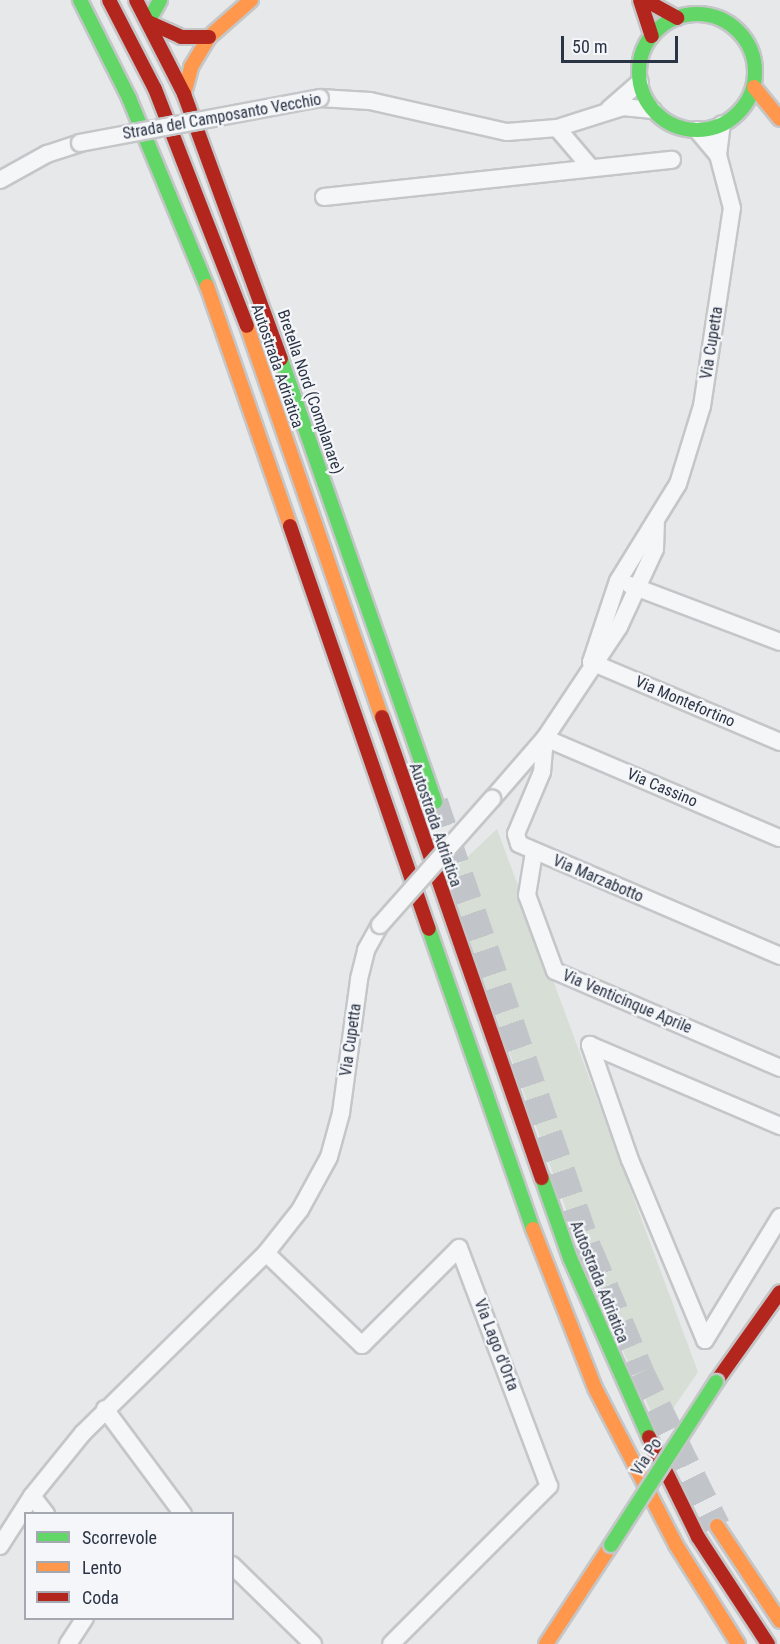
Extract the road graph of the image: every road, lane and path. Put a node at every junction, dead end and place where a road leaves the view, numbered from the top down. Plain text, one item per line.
1 (80, 0) edge
2 (109, 0) edge
3 (136, 0) edge
4 (160, 0) edge
5 (251, 0) edge
6 (640, 0) edge
7 (645, 0) edge
8 (677, 18) junction
9 (148, 22) junction
10 (652, 36) junction
11 (209, 37) junction
12 (640, 82) junction
13 (753, 87) junction
14 (184, 94) junction
15 (742, 109) junction
16 (653, 110) junction
17 (607, 111) junction
18 (777, 117) edge
19 (722, 124) junction
20 (557, 128) junction
21 (697, 130) junction
22 (718, 155) junction
23 (672, 160) dead end
24 (591, 168) junction
25 (0, 180) edge
26 (324, 197) dead end
27 (656, 524) junction
28 (618, 581) junction
29 (639, 589) junction
30 (780, 642) edge
31 (591, 662) junction
32 (544, 738) junction
33 (780, 742) edge
34 (435, 802) tunnel mouth
35 (780, 838) edge
36 (534, 852) junction
37 (780, 956) edge
38 (780, 1068) edge
39 (780, 1126) edge
40 (779, 1219) edge
41 (780, 1242) edge
42 (266, 1253) junction
43 (780, 1292) edge
44 (105, 1409) junction
45 (32, 1496) junction
46 (44, 1512) edge
47 (182, 1512) edge
48 (717, 1526) tunnel mouth
49 (0, 1546) edge
50 (234, 1566) edge
51 (84, 1620) edge
52 (780, 1621) edge
53 (68, 1644) edge
54 (313, 1644) edge
55 (391, 1644) edge
56 (546, 1644) edge
57 (738, 1644) edge
58 (768, 1644) edge

1 - 57 main road
2 - 58 main road, Autostrada Adriatica
3 - 9 main road, Bretella Nord (Complanare)
4 - 9 main road
5 - 11 main road
6 - 10 main road
7 - 8 main road
8 - 10 main road
8 - 13 main road
9 - 11 main road
9 - 14 main road, Bretella Nord (Complanare)
10 - 12 main road
11 - 14 main road
12 - 16 main road
12 - 17 street, Strada del Camposanto Vecchio
13 - 15 main road
13 - 18 main road
14 - 34 main road, Bretella Nord (Complanare)
15 - 18 main road
15 - 19 main road
16 - 17 street, Strada del Camposanto Vecchio
16 - 21 main road
17 - 20 street, Strada del Camposanto Vecchio
19 - 21 main road
19 - 22 street, Via Cupetta
20 - 24 street
20 - 25 street, Strada del Camposanto Vecchio, bridge
21 - 22 street, Via Cupetta
22 - 27 street, Via Cupetta
23 - 24 street
24 - 26 street
27 - 28 street, Via Cupetta
27 - 29 street, Via Cupetta
28 - 29 street
28 - 31 street, Via Cupetta
29 - 30 street
29 - 31 street, Via Cupetta
31 - 32 street, Via Cupetta
31 - 33 street, Via Montefortino
32 - 35 street, Via Cassino
32 - 36 street, Via Marzabotto
32 - 42 street, Via Cupetta, bridge
36 - 37 street, Via Marzabotto
36 - 38 street, Via Venticinque Aprile
39 - 40 street
40 - 41 street
42 - 44 street, Via Cupetta
42 - 55 street, Via Lago d'Orta
43 - 56 main road, Via Po, bridge
44 - 45 street, Via Cupetta
44 - 47 street
45 - 46 street
45 - 49 street, Via Cupetta
48 - 52 main road
50 - 54 street
51 - 53 street

